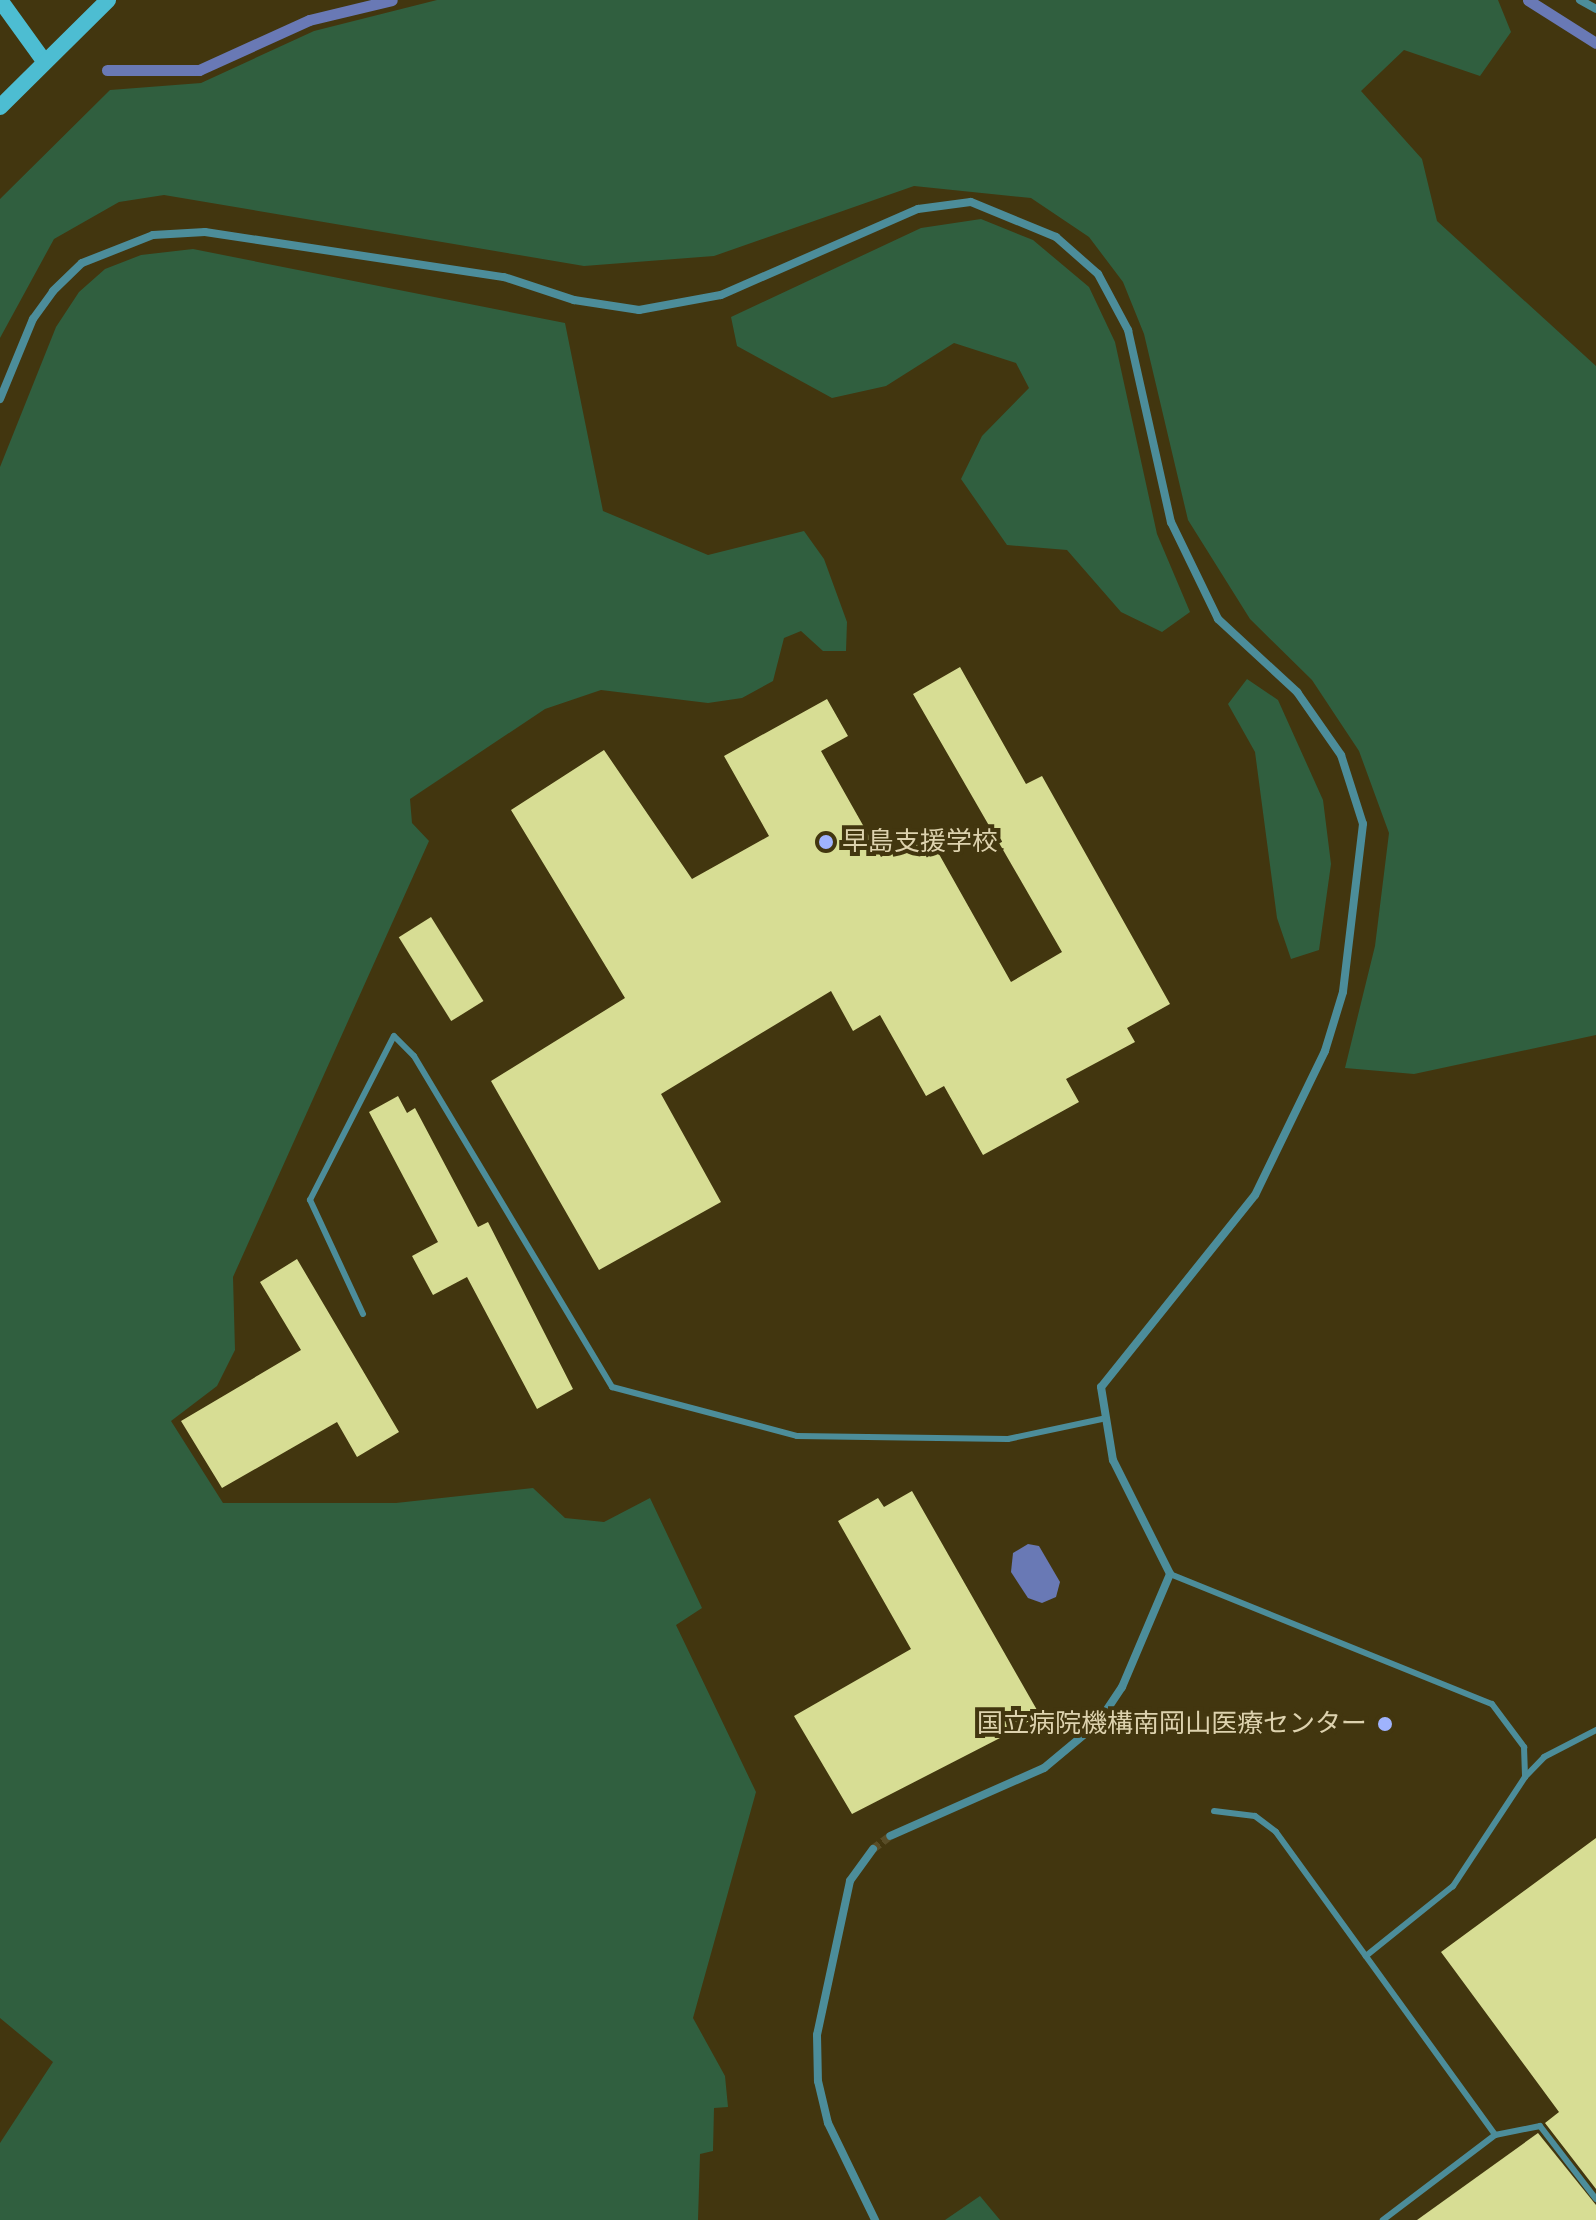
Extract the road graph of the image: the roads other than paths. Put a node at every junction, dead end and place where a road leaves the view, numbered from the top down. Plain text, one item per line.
1 (0, 0) edge
2 (108, 0) edge
3 (1580, 0) edge
4 (1596, 9) edge
5 (44, 61) junction
6 (0, 107) edge
7 (0, 399) edge
8 (363, 1314) dead end
9 (1102, 1419) junction
10 (1170, 1574) junction
11 (1596, 1730) edge
12 (1525, 1777) junction
13 (1214, 1811) dead end
14 (890, 1836) tunnel mouth
15 (873, 1849) tunnel mouth
16 (1366, 1956) junction
17 (1495, 2135) junction
18 (1596, 2199) edge
19 (875, 2220) edge
20 (1383, 2220) edge

1 - 5 main road
2 - 5 main road
3 - 4 street
5 - 6 main road
7 - 9 street
8 - 9 lane
9 - 10 street
10 - 12 lane
10 - 14 street
11 - 12 lane
12 - 16 lane
13 - 16 lane
15 - 19 street
16 - 17 lane
17 - 18 lane
17 - 20 lane

